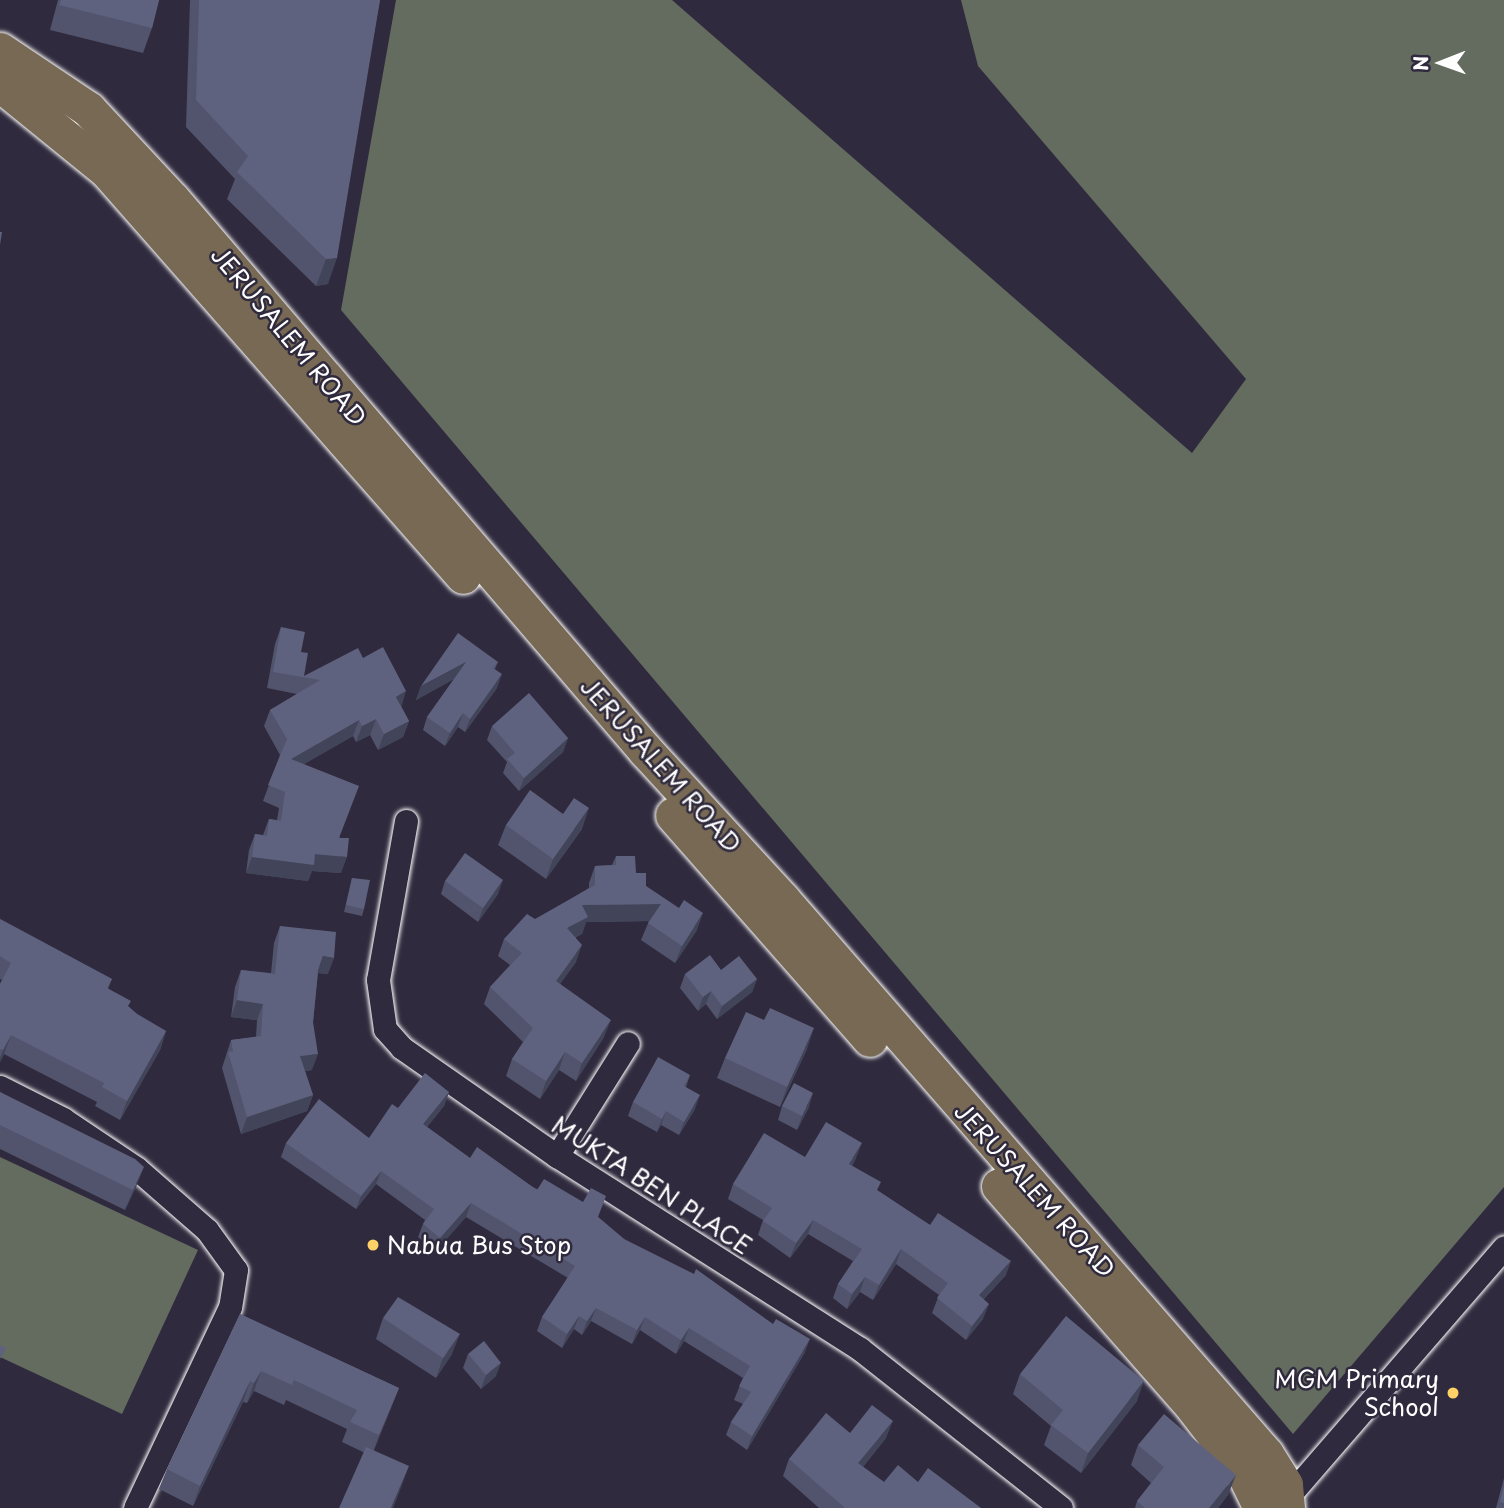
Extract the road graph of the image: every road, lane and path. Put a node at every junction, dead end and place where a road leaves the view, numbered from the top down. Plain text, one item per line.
1 (0, 50) edge
2 (0, 84) edge
3 (406, 821) dead end
4 (628, 1043) dead end
5 (0, 1087) edge
6 (556, 1156) junction
7 (1504, 1247) edge
8 (1279, 1506) edge
9 (135, 1508) edge
10 (1061, 1508) edge

1 - 8 main road, JERUSALEM ROAD
2 - 8 main road, JERUSALEM ROAD
3 - 6 street, MUKTA BEN PLACE
4 - 6 street
5 - 9 street
6 - 10 street, MUKTA BEN PLACE
7 - 8 street

